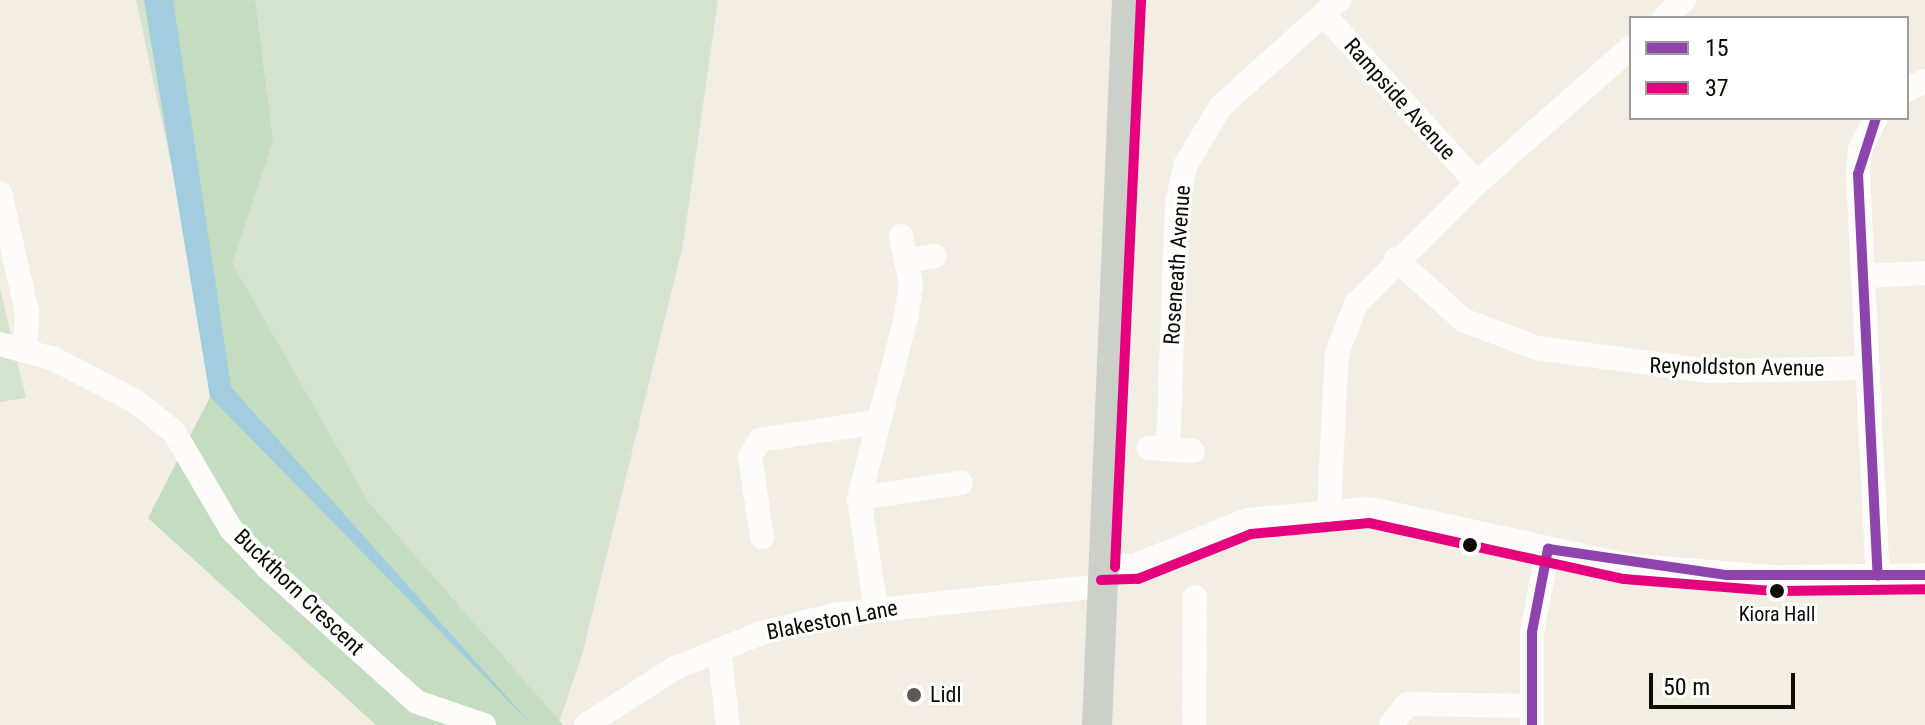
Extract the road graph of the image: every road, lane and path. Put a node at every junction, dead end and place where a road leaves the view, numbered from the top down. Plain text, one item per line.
1 (1127, 0) edge
2 (1684, 0) edge
3 (1331, 7) edge
4 (1666, 16) edge
5 (1629, 49) edge
6 (1875, 120) edge
7 (1477, 183) junction
8 (0, 193) edge
9 (901, 236) dead end
10 (935, 256) dead end
11 (1396, 259) junction
12 (907, 261) junction
13 (1925, 273) edge
14 (1863, 276) junction
15 (0, 344) edge
16 (25, 347) junction
17 (1868, 368) junction
18 (876, 422) junction
19 (1193, 451) dead end
20 (961, 483) dead end
21 (859, 498) junction
22 (1329, 509) junction
23 (762, 537) dead end
24 (1548, 549) junction
25 (1925, 575) edge
26 (1101, 576) junction
27 (1878, 576) junction
28 (1195, 597) dead end
29 (876, 610) junction
30 (719, 650) junction
31 (1532, 715) edge
32 (484, 725) edge
33 (586, 725) edge
34 (728, 725) edge
35 (1097, 725) edge
36 (1194, 725) edge
37 (1391, 725) edge

1 - 26 main road
2 - 4 street
3 - 7 street, Rampside Avenue
3 - 19 street, Roseneath Avenue
5 - 7 street
6 - 14 street
7 - 11 street
8 - 16 street
9 - 12 street
10 - 12 street
11 - 17 street, Reynoldston Avenue
11 - 22 street
12 - 18 street
13 - 14 street
14 - 17 street
15 - 16 street, Buckthorn Crescent
16 - 32 street, Buckthorn Crescent
17 - 27 street
18 - 21 street
18 - 23 street
20 - 21 street
21 - 29 street
22 - 24 street, Blakeston Lane
22 - 26 street, Blakeston Lane
24 - 27 street, Blakeston Lane
24 - 31 street
25 - 27 street, Blakeston Lane
26 - 29 street, Blakeston Lane
26 - 35 main road
28 - 36 street
29 - 30 street, Blakeston Lane
30 - 33 street, Blakeston Lane
30 - 34 street
31 - 37 street

